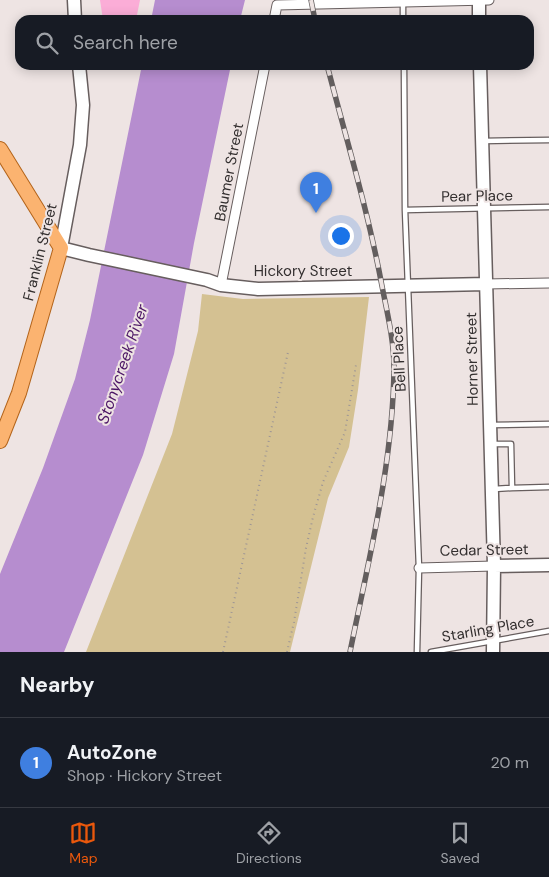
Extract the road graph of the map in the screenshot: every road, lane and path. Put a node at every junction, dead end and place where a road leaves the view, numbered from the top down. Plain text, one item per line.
1 (74, 0) edge
2 (479, 0) edge
3 (489, 0) edge
4 (403, 1) edge
5 (75, 15) edge
6 (275, 15) edge
7 (403, 15) edge
8 (479, 15) edge
9 (80, 70) edge
10 (264, 70) edge
11 (404, 70) edge
12 (480, 70) edge
13 (549, 140) edge
14 (482, 141) junction
15 (0, 149) edge
16 (484, 207) junction
17 (549, 207) edge
18 (405, 210) junction
19 (61, 248) junction
20 (549, 283) edge
21 (486, 284) junction
22 (221, 285) junction
23 (408, 287) junction
24 (288, 352) dead end
25 (356, 365) dead end
26 (549, 424) edge
27 (490, 425) junction
28 (0, 441) edge
29 (490, 444) junction
30 (549, 487) edge
31 (512, 488) junction
32 (491, 489) junction
33 (549, 565) edge
34 (494, 566) junction
35 (419, 568) junction
36 (549, 631) edge
37 (493, 646) edge
38 (223, 652) edge
39 (287, 652) edge
40 (416, 652) edge
41 (431, 652) edge

1 - 5 main road
2 - 3 street
2 - 4 street
2 - 8 main road
4 - 6 street
4 - 7 lane
9 - 19 main road, Franklin Street
10 - 22 street, Baumer Street
11 - 18 lane, Bell Place
12 - 14 main road, Horner Street
13 - 14 lane
14 - 16 main road, Horner Street
15 - 19 main road
16 - 17 lane, Pear Place
16 - 18 lane, Pear Place
16 - 21 main road, Horner Street
18 - 23 lane, Bell Place
19 - 22 main road, Hickory Street
19 - 28 main road, Franklin Street
20 - 21 street, Hickory Street
21 - 23 main road, Hickory Street
21 - 27 main road, Horner Street
22 - 23 main road, Hickory Street
23 - 35 lane, Bell Place
24 - 38 path
25 - 39 path
26 - 27 lane
27 - 29 main road, Horner Street
29 - 31 lane
29 - 32 main road, Horner Street
30 - 31 lane
31 - 32 lane
32 - 34 main road, Horner Street
33 - 34 main road, Cedar Street
34 - 35 street, Cedar Street
34 - 37 main road, Horner Street
35 - 40 lane, Bell Place
36 - 37 lane, Starling Place
37 - 41 lane, Starling Place

